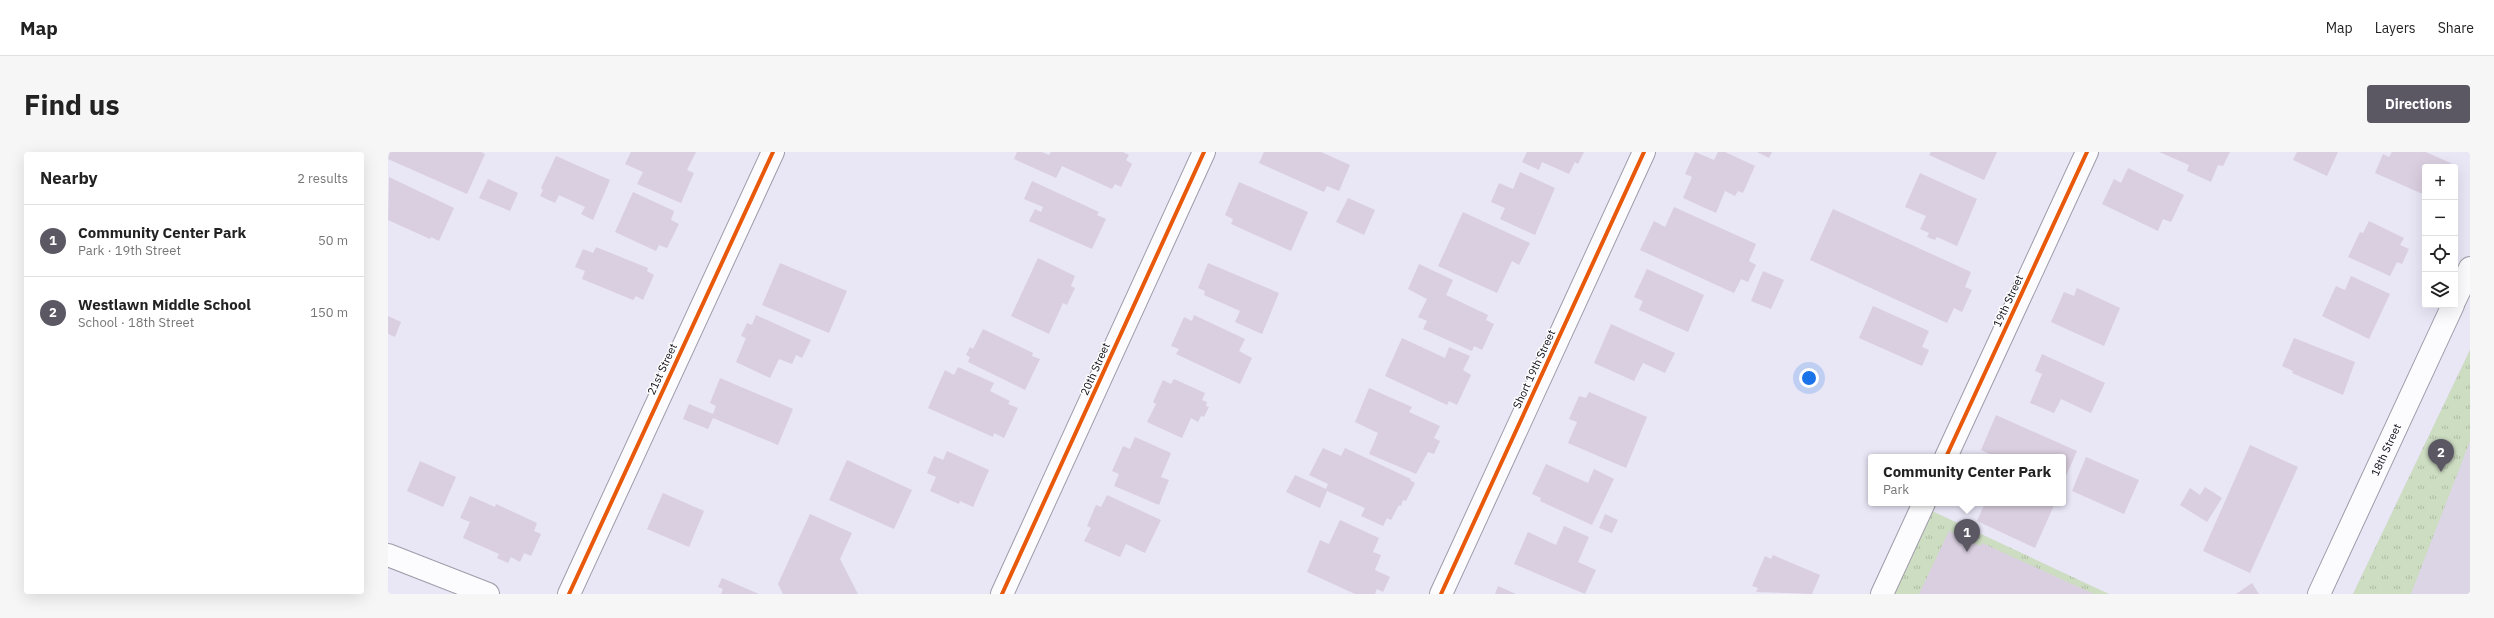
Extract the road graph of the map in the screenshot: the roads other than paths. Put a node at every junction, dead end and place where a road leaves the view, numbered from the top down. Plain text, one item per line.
1 (773, 152) edge
2 (1204, 152) edge
3 (1644, 152) edge
4 (2087, 152) edge
5 (2470, 268) edge
6 (2458, 294) edge
7 (2452, 308) edge
8 (1947, 454) edge
9 (1923, 506) edge
10 (388, 555) edge
11 (488, 594) edge
12 (569, 594) edge
13 (1002, 594) edge
14 (1441, 594) edge
15 (1882, 594) edge
16 (2319, 594) edge

1 - 12 street, 21st Street
2 - 13 street, 20th Street
3 - 14 street, Short 19th Street
4 - 8 street, 19th Street
5 - 6 street
7 - 16 street, 18th Street
9 - 15 street
10 - 11 street

